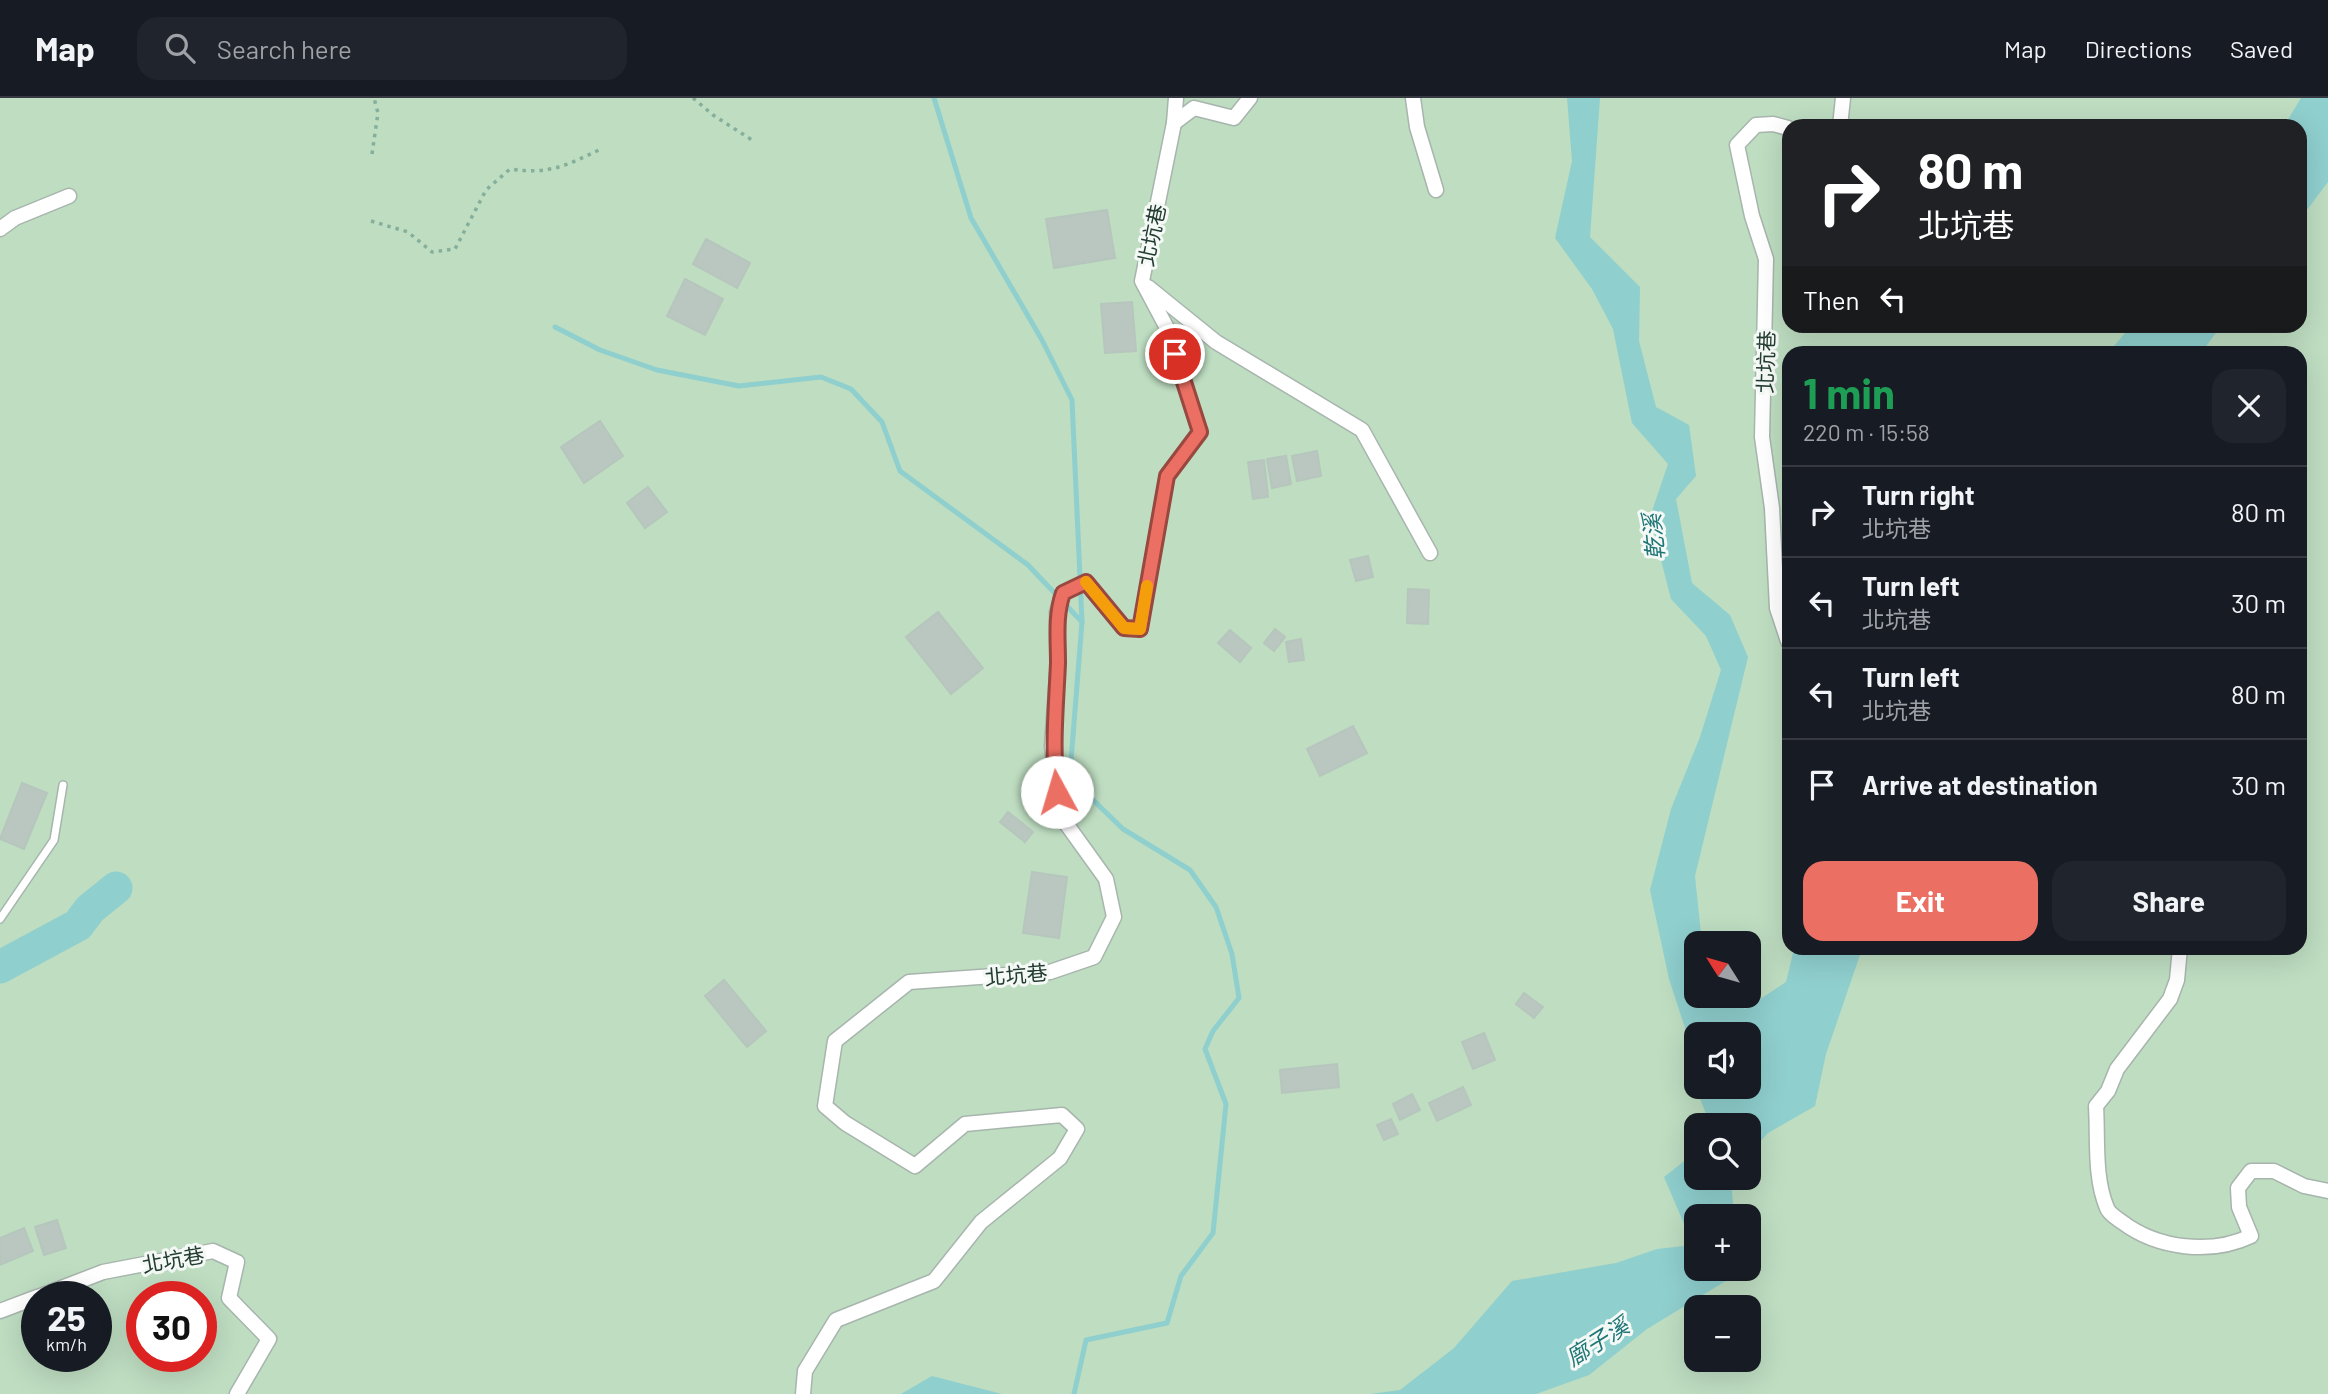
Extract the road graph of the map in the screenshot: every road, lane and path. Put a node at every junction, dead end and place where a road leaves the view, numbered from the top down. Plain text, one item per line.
1 (374, 98) edge
2 (693, 98) edge
3 (1175, 98) edge
4 (1250, 98) edge
5 (1413, 98) edge
6 (1843, 98) edge
7 (1841, 119) edge
8 (1174, 123) junction
9 (1782, 126) edge
10 (752, 139) dead end
11 (601, 149) dead end
12 (372, 154) dead end
13 (1436, 190) dead end
14 (69, 196) dead end
15 (372, 220) dead end
16 (0, 229) edge
17 (1142, 281) junction
18 (1430, 554) dead end
19 (1782, 623) edge
20 (63, 785) dead end
21 (0, 919) edge
22 (2179, 955) edge
23 (2328, 1191) edge
24 (79, 1281) edge
25 (21, 1303) edge
26 (0, 1311) edge
27 (237, 1394) edge
28 (803, 1394) edge

1 - 12 path
2 - 10 path
3 - 8 street, 北坑巷
4 - 8 street
5 - 13 street
6 - 7 street
8 - 17 street, 北坑巷
9 - 19 street, 北坑巷
11 - 15 path
14 - 16 street
17 - 18 street
17 - 28 street, 北坑巷
20 - 21 lane
22 - 23 street
24 - 27 street, 北坑巷
25 - 26 street, 北坑巷

